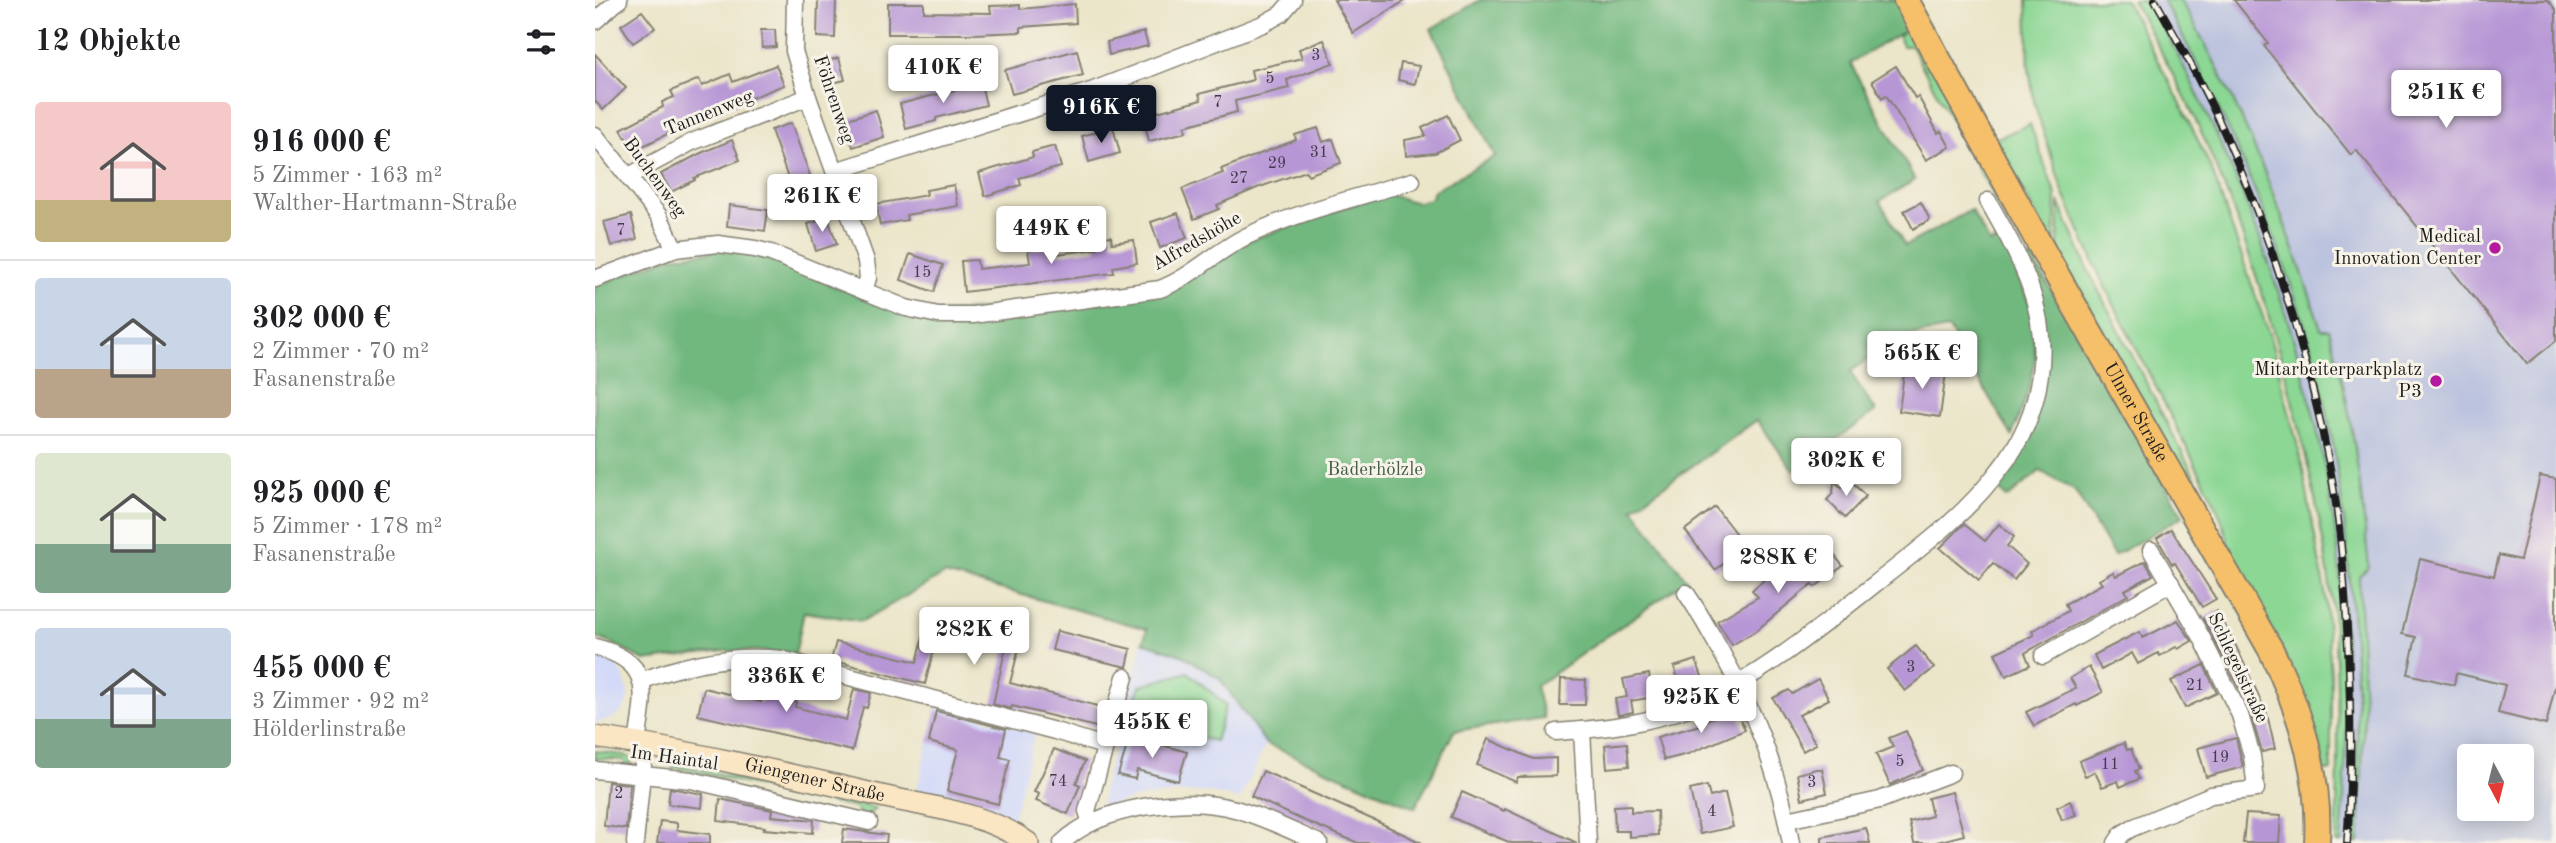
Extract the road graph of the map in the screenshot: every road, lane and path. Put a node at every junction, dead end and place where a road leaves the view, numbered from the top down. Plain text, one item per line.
1 (619, 0) edge
2 (795, 0) edge
3 (1293, 0) edge
4 (1906, 0) edge
5 (595, 21) edge
6 (808, 97) junction
7 (595, 135) edge
8 (835, 171) junction
9 (629, 176) junction
10 (1412, 181) dead end
11 (1988, 201) dead end
12 (675, 249) junction
13 (595, 279) edge
14 (865, 291) junction
15 (2151, 550) dead end
16 (2171, 583) junction
17 (1686, 593) dead end
18 (595, 647) edge
19 (2043, 656) dead end
20 (1125, 677) dead end
21 (641, 681) junction
22 (1739, 683) junction
23 (1582, 730) junction
24 (1556, 732) dead end
25 (595, 737) edge
26 (641, 744) junction
27 (1104, 746) junction
28 (595, 770) edge
29 (1951, 773) dead end
30 (642, 774) junction
31 (1787, 820) junction
32 (869, 822) dead end
33 (1091, 823) junction
34 (635, 843) edge
35 (1028, 843) edge
36 (1062, 843) edge
37 (1319, 843) edge
38 (1588, 843) edge
39 (1791, 843) edge
40 (2116, 843) edge
41 (2317, 843) edge

1 - 5 street
2 - 6 street, Föhrenweg
3 - 8 street
4 - 41 main road, Ulmer Straße
6 - 8 street, Föhrenweg
6 - 9 street, Tannenweg
7 - 9 street, Buchenweg
8 - 14 street, Föhrenweg
9 - 12 street, Buchenweg
10 - 14 street, Alfredshöhe
11 - 22 street
12 - 13 street, Alfredshöhe
12 - 14 street, Alfredshöhe
15 - 16 street, Schlegelstraße
16 - 19 street
16 - 40 street, Schlegelstraße
17 - 22 street
18 - 21 street
20 - 27 street
21 - 26 street
21 - 27 street
22 - 23 street
22 - 31 street
23 - 24 street
23 - 38 street
25 - 26 main road, Giengener Straße
26 - 30 street
26 - 35 main road, Giengener Straße
27 - 33 street
28 - 30 street, Im Haintal
29 - 31 street
30 - 32 street, Im Haintal
30 - 34 street
31 - 39 street
33 - 36 street
33 - 37 street

